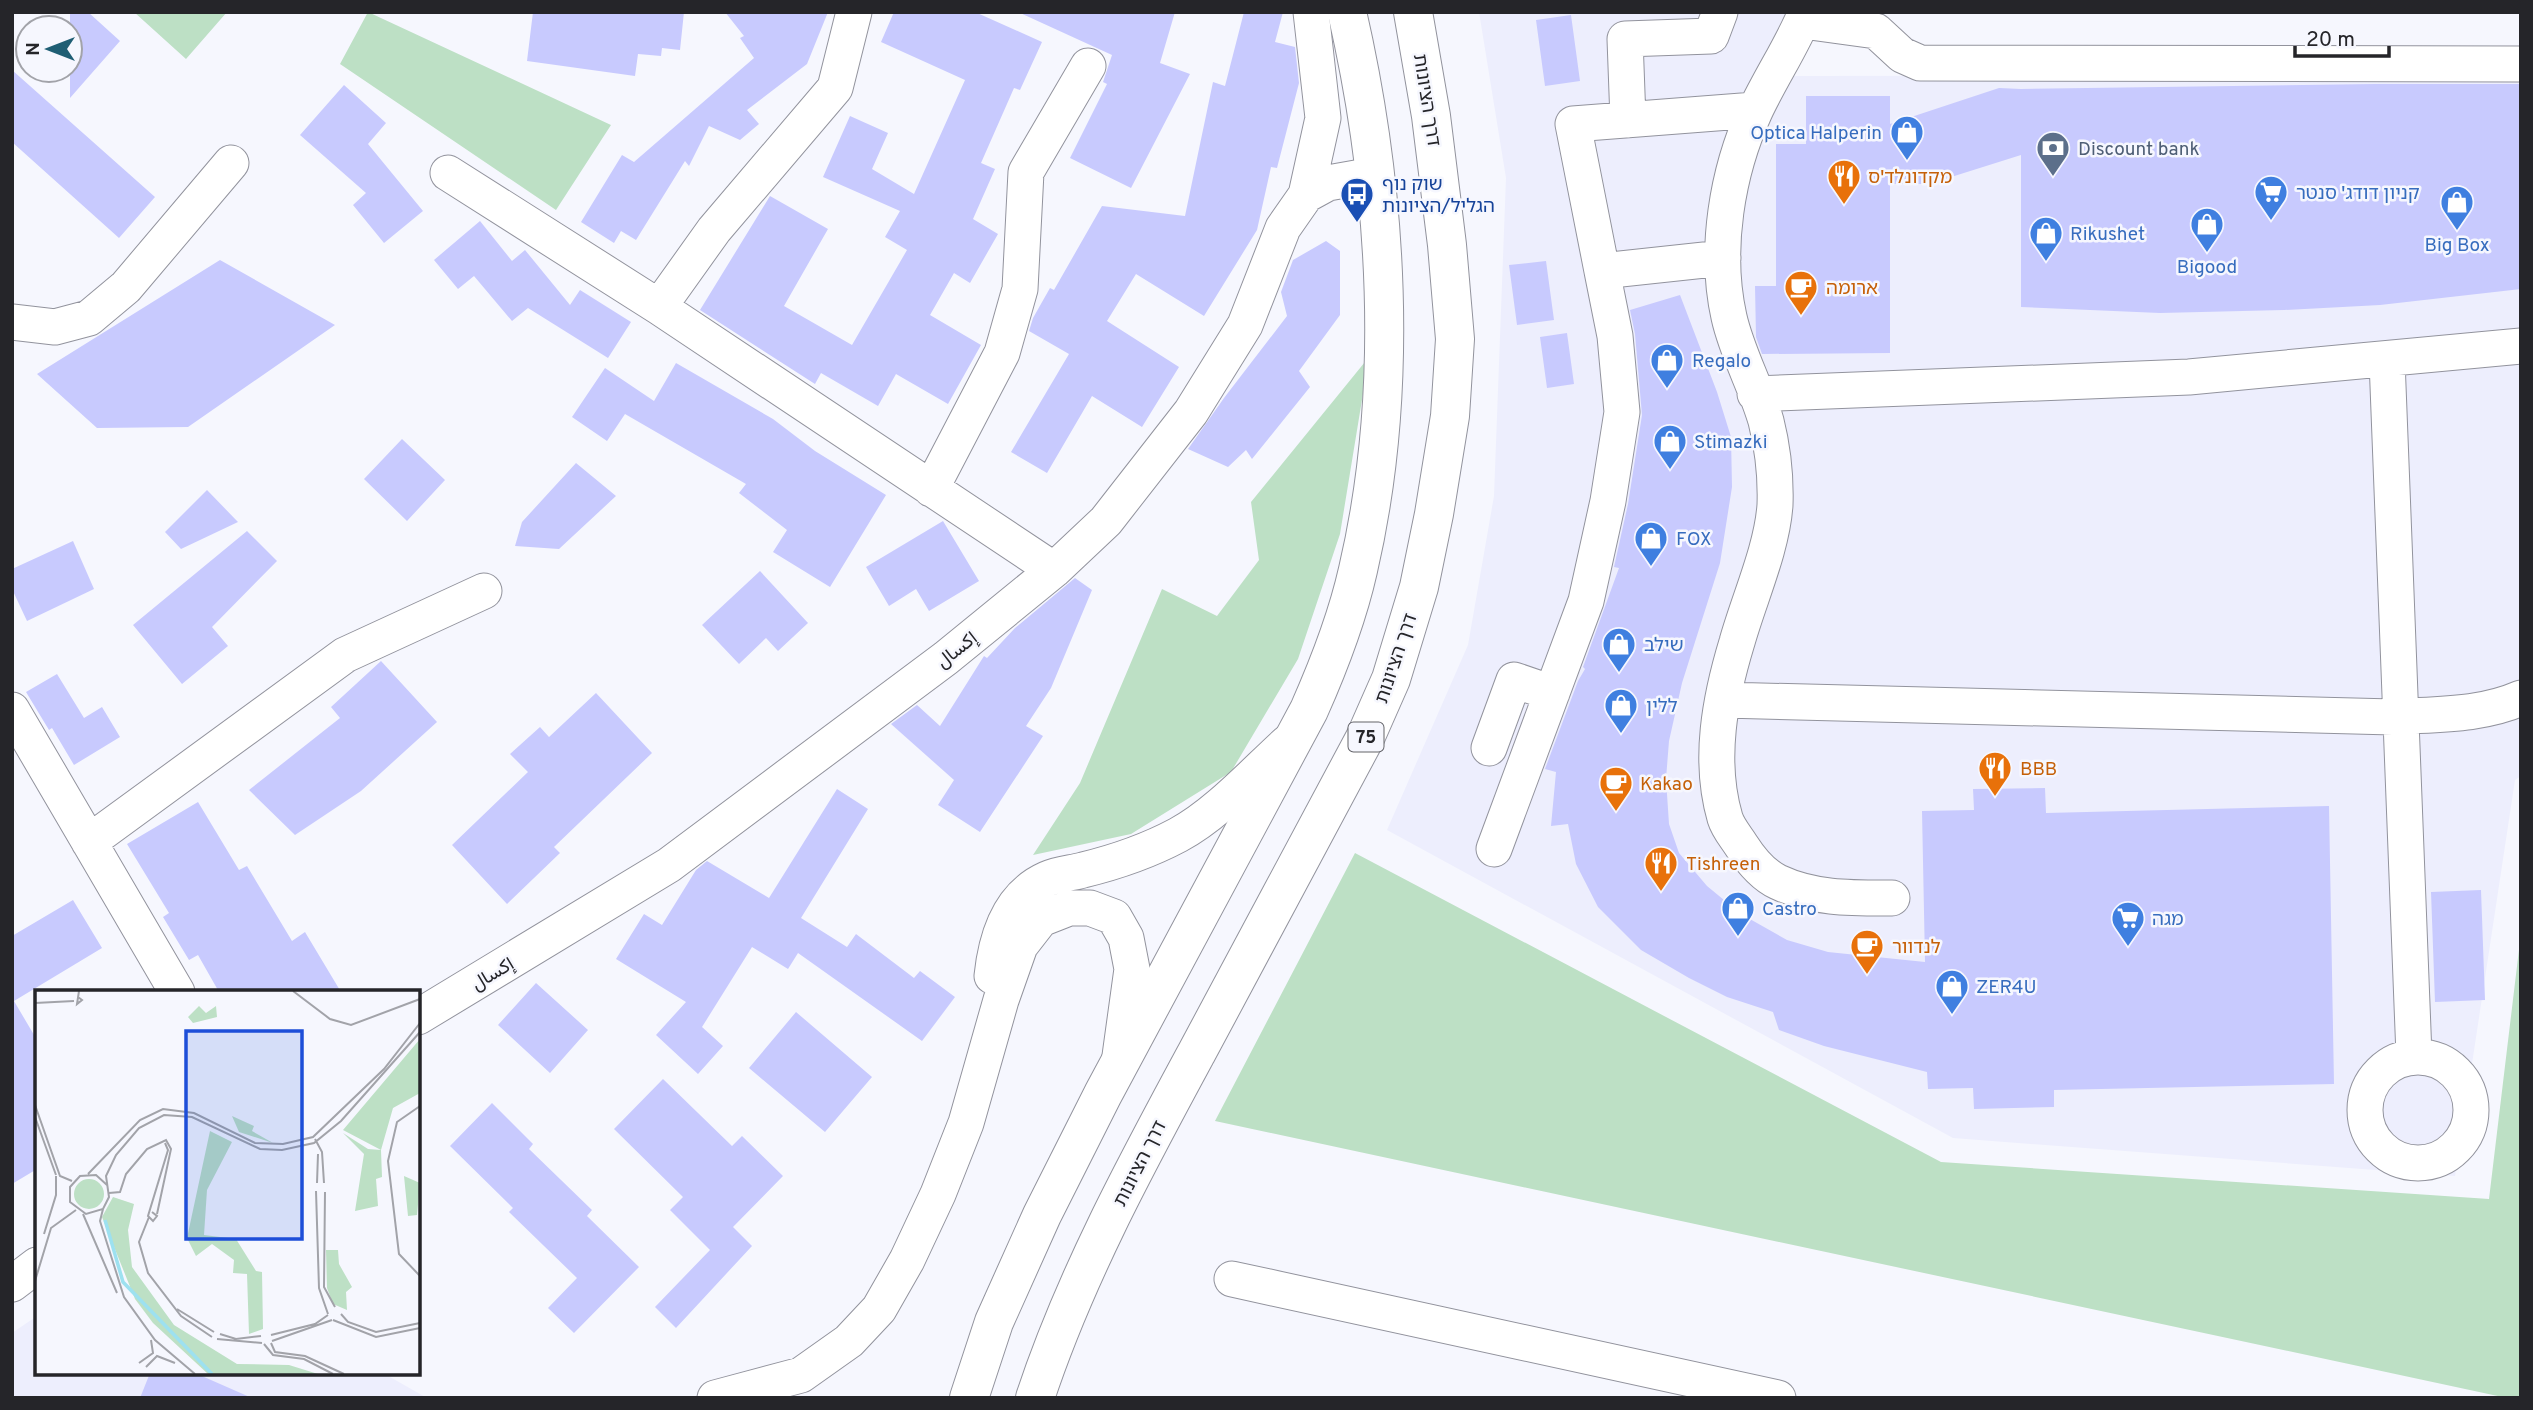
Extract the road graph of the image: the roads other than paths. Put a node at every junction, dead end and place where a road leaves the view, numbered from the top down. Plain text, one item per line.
1 (855, 12) edge
2 (1311, 12) edge
3 (1347, 12) edge
4 (1413, 12) edge
5 (1720, 12) edge
6 (1805, 16) edge
7 (2521, 64) edge
8 (1088, 66) dead end
9 (1755, 110) junction
10 (1628, 120) junction
11 (231, 163) dead end
12 (448, 173) dead end
13 (1373, 175) junction
14 (1306, 195) junction
15 (1723, 258) junction
16 (1602, 271) junction
17 (659, 307) junction
18 (12, 322) edge
19 (2521, 346) edge
20 (2387, 360) junction
21 (1755, 394) junction
22 (932, 489) junction
23 (1054, 570) junction
24 (484, 591) dead end
25 (1552, 693) junction
26 (2521, 698) edge
27 (1724, 700) junction
28 (12, 710) edge
29 (2401, 716) junction
30 (1296, 735) junction
31 (1489, 748) dead end
32 (89, 842) junction
33 (1494, 849) dead end
34 (1892, 898) dead end
35 (176, 990) edge
36 (420, 1016) edge
37 (2414, 1056) dead end
38 (1119, 1063) junction
39 (982, 1073) junction
40 (35, 1267) edge
41 (1232, 1279) dead end
42 (12, 1284) edge
43 (715, 1398) edge
44 (969, 1398) edge
45 (1035, 1398) edge
46 (1778, 1398) edge

1 - 17 street
2 - 14 street
3 - 13 highway
4 - 45 highway, דרך הציונות / 75
5 - 10 street
6 - 7 street
6 - 9 street
8 - 22 street
9 - 10 street
9 - 15 street
10 - 16 street
11 - 18 street
12 - 17 street
13 - 14 street
13 - 30 highway
14 - 23 street, إكسال
15 - 16 street
15 - 21 street
16 - 25 street
17 - 22 street
19 - 20 street
20 - 21 street
20 - 29 street
21 - 27 street
22 - 23 street
23 - 36 street, إكسال
24 - 32 street
25 - 31 street
25 - 33 street
26 - 29 street
27 - 29 street
27 - 34 street
28 - 32 street
29 - 37 street
30 - 38 highway
30 - 39 street
32 - 35 street
38 - 39 street
38 - 44 highway
39 - 43 street
40 - 42 street
41 - 46 street

